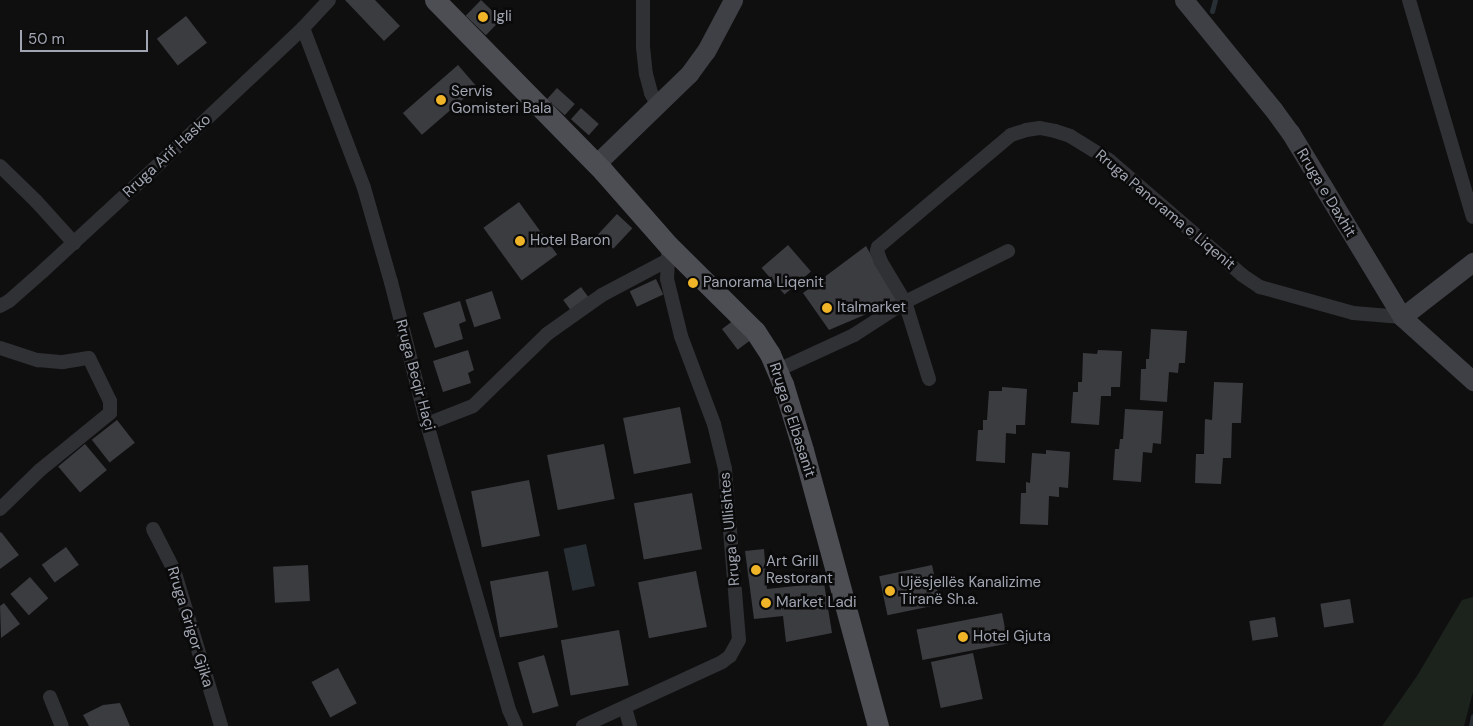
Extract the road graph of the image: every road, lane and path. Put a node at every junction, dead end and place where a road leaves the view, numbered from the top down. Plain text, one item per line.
1 (329, 0) edge
2 (435, 0) edge
3 (643, 0) edge
4 (733, 0) edge
5 (1184, 0) edge
6 (1409, 0) edge
7 (303, 28) junction
8 (658, 106) junction
9 (596, 164) junction
10 (0, 166) edge
11 (1473, 217) edge
12 (74, 243) junction
13 (1008, 251) dead end
14 (668, 253) junction
15 (1473, 262) edge
16 (905, 302) junction
17 (0, 306) edge
18 (1402, 318) junction
19 (0, 348) edge
20 (778, 370) junction
21 (929, 379) dead end
22 (1473, 381) edge
23 (427, 424) junction
24 (0, 509) edge
25 (153, 529) dead end
26 (50, 697) dead end
27 (625, 708) junction
28 (62, 726) edge
29 (221, 726) edge
30 (516, 726) edge
31 (583, 726) edge
32 (630, 726) edge
33 (878, 726) edge

1 - 7 street, Rruga Arif Hasko
2 - 9 main road, Rruga e Elbasanit
3 - 8 street
4 - 8 street
5 - 18 street, Rruga e Daxhit
6 - 11 street
7 - 12 street, Rruga Arif Hasko
7 - 23 street, Rruga Beqir Haçi
8 - 9 street
9 - 14 main road, Rruga e Elbasanit
10 - 12 street
12 - 17 street, Rruga Arif Hasko
13 - 16 street
14 - 20 main road, Rruga e Elbasanit
14 - 23 street
14 - 27 street, Rruga e Ullishtes
15 - 18 street
16 - 18 street, Rruga Panorama e Liqenit
16 - 20 street
16 - 21 street, Rruga Panorama e Liqenit
18 - 22 street, Rruga e Daxhit
19 - 24 street
20 - 33 main road, Rruga e Elbasanit
23 - 30 street, Rruga Beqir Haçi
25 - 29 street, Rruga Grigor Gjika
26 - 28 street
27 - 31 street, Rruga e Ullishtes
27 - 32 street

